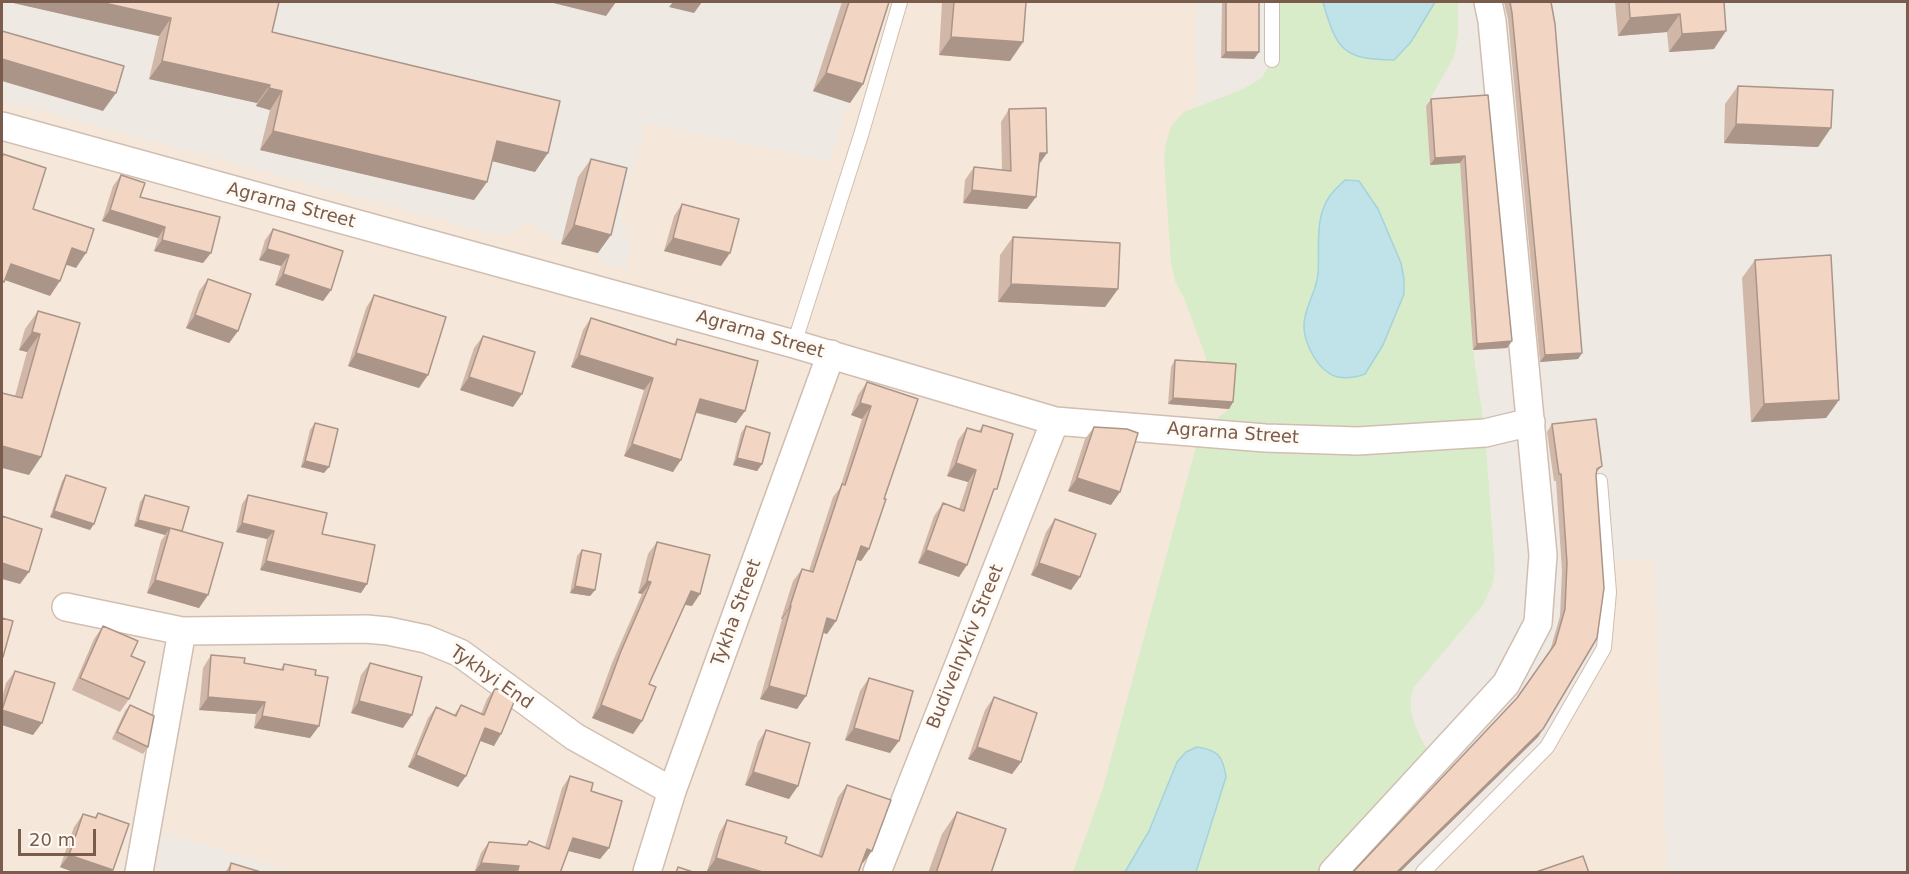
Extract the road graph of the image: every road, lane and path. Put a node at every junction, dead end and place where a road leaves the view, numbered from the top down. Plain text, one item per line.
1 (900, 2) edge
2 (1272, 2) edge
3 (1488, 2) edge
4 (1272, 60) dead end
5 (2, 126) edge
6 (794, 344) junction
7 (831, 354) junction
8 (1055, 421) junction
9 (1531, 422) junction
10 (1600, 481) dead end
11 (66, 607) dead end
12 (182, 631) junction
13 (672, 791) junction
14 (139, 873) edge
15 (646, 873) edge
16 (877, 873) edge
17 (1333, 873) edge
18 (1423, 873) edge

1 - 6 lane
2 - 4 lane
3 - 9 street
5 - 6 street, Agrarna Street
6 - 7 street, Agrarna Street
7 - 8 street, Agrarna Street
7 - 13 street, Tykha Street
8 - 9 street, Agrarna Street
8 - 16 street, Budivelnykiv Street
9 - 17 street
10 - 18 lane
11 - 12 street, Tykhyi End
12 - 13 street, Tykhyi End
12 - 14 street
13 - 15 street, Tykha Street

